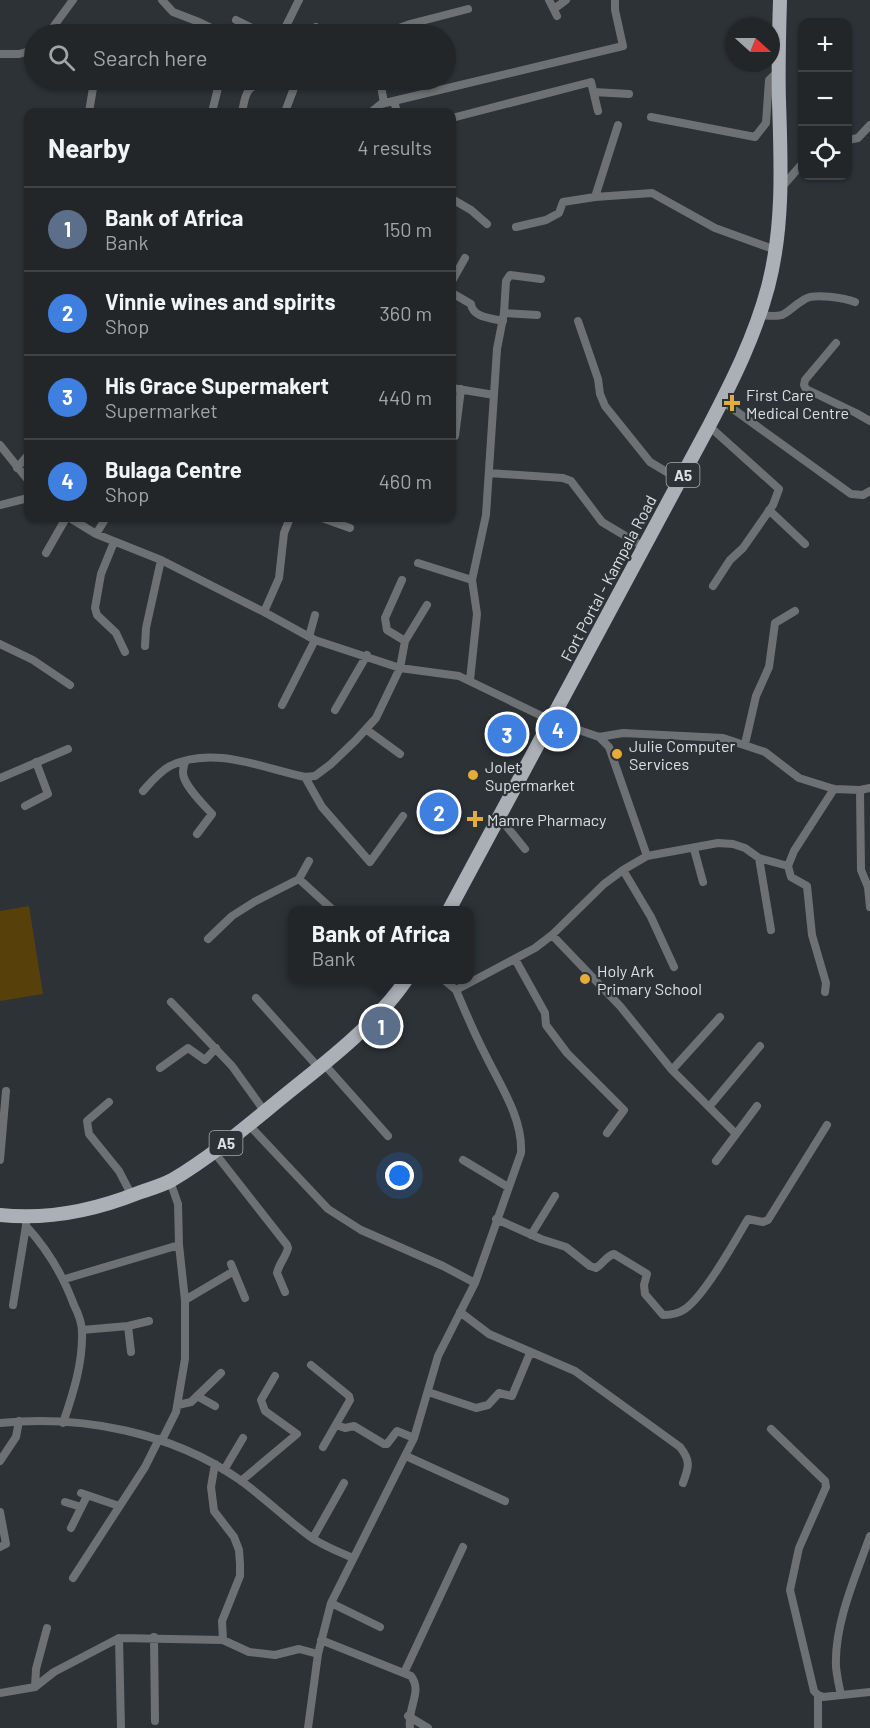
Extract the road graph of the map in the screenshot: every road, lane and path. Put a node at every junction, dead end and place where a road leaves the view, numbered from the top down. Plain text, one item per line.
1 (73, 0) edge
2 (162, 0) edge
3 (177, 0) edge
4 (299, 0) edge
5 (549, 0) edge
6 (566, 0) edge
7 (615, 0) edge
8 (780, 0) edge
9 (170, 9) junction
10 (468, 9) dead end
11 (236, 20) dead end
12 (55, 24) edge
13 (203, 24) edge
14 (244, 24) edge
15 (287, 24) edge
16 (410, 24) edge
17 (24, 52) edge
18 (0, 54) edge
19 (779, 75) junction
20 (456, 86) edge
21 (93, 90) edge
22 (218, 90) edge
23 (248, 90) edge
24 (293, 90) edge
25 (382, 90) edge
26 (440, 90) edge
27 (594, 92) junction
28 (628, 94) dead end
29 (394, 101) junction
30 (384, 103) junction
31 (90, 108) edge
32 (213, 108) edge
33 (243, 108) edge
34 (286, 108) edge
35 (377, 108) edge
36 (396, 108) edge
37 (598, 111) dead end
38 (456, 117) edge
39 (651, 117) dead end
40 (618, 125) dead end
41 (870, 125) edge
42 (852, 139) edge
43 (798, 169) edge
44 (782, 188) junction
45 (595, 197) junction
46 (456, 201) edge
47 (487, 224) dead end
48 (516, 227) dead end
49 (776, 250) junction
50 (465, 258) dead end
51 (456, 274) edge
52 (541, 279) dead end
53 (456, 295) edge
54 (855, 302) dead end
55 (537, 315) dead end
56 (759, 315) junction
57 (503, 317) junction
58 (578, 321) dead end
59 (836, 343) dead end
60 (456, 388) edge
61 (494, 395) junction
62 (722, 401) junction
63 (870, 421) edge
64 (709, 426) junction
65 (0, 444) edge
66 (24, 460) edge
67 (17, 468) junction
68 (489, 473) junction
69 (24, 476) edge
70 (680, 480) junction
71 (870, 491) edge
72 (24, 499) edge
73 (0, 505) edge
74 (769, 510) junction
75 (65, 522) edge
76 (75, 522) edge
77 (104, 522) edge
78 (288, 522) edge
79 (333, 522) edge
80 (350, 528) dead end
81 (96, 534) junction
82 (114, 542) junction
83 (805, 544) dead end
84 (644, 547) junction
85 (46, 553) dead end
86 (161, 560) junction
87 (418, 563) dead end
88 (402, 580) dead end
89 (472, 580) junction
90 (713, 586) dead end
91 (427, 605) dead end
92 (795, 610) dead end
93 (264, 612) junction
94 (315, 615) dead end
95 (312, 638) junction
96 (405, 641) junction
97 (0, 644) edge
98 (145, 646) dead end
99 (125, 652) dead end
100 (367, 655) junction
101 (400, 668) junction
102 (470, 680) junction
103 (70, 685) dead end
104 (282, 705) dead end
105 (335, 710) dead end
106 (550, 720) junction
107 (367, 730) junction
108 (599, 737) junction
109 (745, 744) junction
110 (68, 749) dead end
111 (400, 754) dead end
112 (36, 762) junction
113 (185, 762) junction
114 (305, 777) junction
115 (0, 778) edge
116 (870, 788) edge
117 (834, 789) junction
118 (860, 790) junction
119 (143, 791) dead end
120 (25, 806) dead end
121 (403, 816) dead end
122 (499, 817) junction
123 (197, 834) dead end
124 (525, 849) dead end
125 (694, 849) junction
126 (647, 856) junction
127 (759, 858) junction
128 (309, 861) dead end
129 (788, 866) junction
130 (623, 870) junction
131 (299, 879) junction
132 (703, 882) dead end
133 (329, 906) edge
134 (451, 906) edge
135 (870, 907) edge
136 (771, 930) dead end
137 (552, 935) junction
138 (208, 939) dead end
139 (515, 959) junction
140 (674, 967) dead end
141 (474, 981) edge
142 (403, 984) edge
143 (449, 984) edge
144 (467, 984) edge
145 (456, 990) junction
146 (825, 992) dead end
147 (256, 998) dead end
148 (171, 1002) dead end
149 (720, 1017) dead end
150 (760, 1046) dead end
151 (216, 1048) junction
152 (321, 1066) junction
153 (160, 1068) dead end
154 (672, 1070) junction
155 (6, 1091) dead end
156 (109, 1102) dead end
157 (757, 1106) dead end
158 (709, 1107) junction
159 (265, 1112) junction
160 (249, 1125) junction
161 (826, 1125) dead end
162 (607, 1133) dead end
163 (735, 1133) junction
164 (388, 1137) dead end
165 (214, 1152) junction
166 (0, 1160) edge
167 (463, 1160) dead end
168 (717, 1161) dead end
169 (170, 1181) junction
170 (508, 1186) junction
171 (132, 1196) junction
172 (555, 1196) dead end
173 (0, 1215) edge
174 (496, 1219) junction
175 (26, 1222) junction
176 (531, 1235) junction
177 (179, 1245) junction
178 (65, 1279) junction
179 (475, 1284) junction
180 (285, 1292) dead end
181 (245, 1298) dead end
182 (185, 1300) junction
183 (13, 1305) dead end
184 (460, 1312) junction
185 (149, 1321) dead end
186 (128, 1326) junction
187 (82, 1330) junction
188 (131, 1352) dead end
189 (530, 1353) junction
190 (311, 1365) dead end
191 (221, 1373) dead end
192 (275, 1376) dead end
193 (428, 1392) junction
194 (197, 1396) junction
195 (178, 1405) junction
196 (215, 1406) dead end
197 (19, 1421) junction
198 (0, 1423) edge
199 (63, 1423) junction
200 (336, 1425) junction
201 (771, 1429) dead end
202 (243, 1438) dead end
203 (414, 1438) junction
204 (161, 1439) junction
205 (323, 1447) dead end
206 (406, 1456) junction
207 (0, 1461) edge
208 (215, 1464) junction
209 (224, 1470) junction
210 (242, 1481) junction
211 (344, 1483) dead end
212 (683, 1483) dead end
213 (505, 1501) dead end
214 (65, 1502) dead end
215 (119, 1506) junction
216 (81, 1507) junction
217 (0, 1512) edge
218 (70, 1528) dead end
219 (870, 1536) edge
220 (313, 1539) junction
221 (0, 1547) edge
222 (463, 1547) dead end
223 (353, 1558) junction
224 (73, 1578) dead end
225 (331, 1603) junction
226 (380, 1627) dead end
227 (47, 1628) dead end
228 (154, 1637) junction
229 (119, 1638) junction
230 (223, 1640) junction
231 (321, 1640) junction
232 (318, 1654) junction
233 (404, 1673) junction
234 (35, 1687) junction
235 (870, 1692) edge
236 (0, 1693) edge
237 (818, 1695) junction
238 (841, 1695) junction
239 (408, 1716) junction
240 (155, 1721) dead end
241 (121, 1728) edge
242 (308, 1728) edge
243 (410, 1728) edge
244 (428, 1728) edge
245 (818, 1728) edge

1 - 12 street
2 - 9 street
3 - 9 street
4 - 15 street
5 - 6 street
7 - 20 street
8 - 19 main road, Fort Portal - Kampala Road / A5
9 - 13 street
10 - 16 street
11 - 14 street
17 - 18 street
19 - 39 street
19 - 44 main road, Fort Portal - Kampala Road / A5
21 - 31 street
22 - 32 street
23 - 33 street
24 - 34 street
25 - 30 street
26 - 29 street
27 - 28 street
27 - 37 street
27 - 38 street
29 - 30 street
29 - 36 street
30 - 35 street
40 - 45 street
41 - 42 street
43 - 44 street
44 - 49 main road, Fort Portal - Kampala Road / A5
45 - 48 street
45 - 49 street
46 - 47 street
49 - 56 main road, Fort Portal - Kampala Road / A5
50 - 51 street
52 - 57 street
53 - 57 street
54 - 56 street
55 - 57 street
56 - 62 main road, Fort Portal - Kampala Road / A5
57 - 61 street
58 - 70 street
59 - 63 street
60 - 61 street
61 - 68 street
62 - 64 main road, Fort Portal - Kampala Road / A5
62 - 71 street
64 - 70 main road, Fort Portal - Kampala Road / A5
64 - 74 street
65 - 67 street
66 - 67 street
67 - 69 street
68 - 84 street
68 - 89 street
70 - 84 main road, Fort Portal - Kampala Road / A5
72 - 73 street
74 - 83 street
74 - 90 street
75 - 85 street
76 - 81 street
77 - 81 street
78 - 93 street
79 - 80 street
81 - 82 street
82 - 86 street
82 - 99 street
84 - 106 main road, Fort Portal - Kampala Road / A5
86 - 93 street
86 - 98 street
87 - 89 street
88 - 96 street
89 - 102 street
91 - 96 street
92 - 109 street
93 - 95 street
94 - 95 street
95 - 100 street
95 - 104 street
96 - 101 street
97 - 103 street
100 - 101 street
100 - 105 street
101 - 102 street
101 - 107 street
102 - 106 street
106 - 108 street
106 - 122 main road, Fort Portal - Kampala Road / A5
107 - 111 street
107 - 114 street
108 - 109 street
108 - 126 street
109 - 117 street
110 - 112 street
112 - 115 street
112 - 120 street
113 - 114 street
113 - 119 street
113 - 123 street
114 - 121 street
116 - 118 street
117 - 118 street
117 - 129 street
118 - 135 street
122 - 124 street
122 - 134 main road, Fort Portal - Kampala Road / A5
125 - 126 street
125 - 127 street
125 - 132 street
126 - 130 street
127 - 129 street
127 - 136 street
128 - 131 street
129 - 146 street
130 - 137 street
130 - 140 street
131 - 133 street
131 - 138 street
137 - 139 street
137 - 154 street
139 - 141 street
139 - 162 street
142 - 152 main road, A5
143 - 145 street
144 - 145 street
145 - 170 street
147 - 152 street
148 - 151 street
149 - 154 street
150 - 158 street
151 - 153 street
151 - 159 street
152 - 159 main road, A5
152 - 164 street
154 - 158 street
155 - 166 street
156 - 171 street
157 - 163 street
158 - 163 street
159 - 160 main road, A5
160 - 165 main road, A5
160 - 179 street
161 - 176 street
163 - 168 street
165 - 169 main road, A5
165 - 180 street
167 - 170 street
169 - 171 main road, A5
169 - 177 street
170 - 174 street
171 - 175 main road, A5
172 - 176 street
173 - 175 main road, A5
174 - 176 street
174 - 179 street
175 - 178 street
175 - 183 street
177 - 178 street
177 - 182 street
178 - 187 street
179 - 184 street
181 - 182 street
182 - 195 street
184 - 189 street
184 - 193 street
185 - 186 street
186 - 187 street
186 - 188 street
187 - 199 street
189 - 193 street
189 - 212 street
190 - 200 street
191 - 194 street
192 - 210 street
193 - 203 street
194 - 195 street
194 - 196 street
195 - 204 street
197 - 198 street
197 - 199 street
197 - 207 street
199 - 204 street
200 - 203 street
200 - 205 street
201 - 237 street
202 - 209 street
203 - 206 street
204 - 208 street
204 - 215 street
206 - 213 street
206 - 223 street
208 - 209 street
208 - 230 street
209 - 210 street
210 - 220 street
211 - 220 street
214 - 216 street
215 - 216 street
215 - 224 street
216 - 218 street
217 - 221 street
219 - 238 street
220 - 223 street
222 - 233 street
223 - 225 street
225 - 226 street
225 - 231 street
227 - 234 street
228 - 229 street
228 - 230 street
228 - 240 street
229 - 234 street
229 - 241 street
230 - 232 street
231 - 232 street
231 - 233 street
232 - 242 street
233 - 239 street
234 - 236 street
235 - 238 street
237 - 238 street
237 - 245 street
239 - 243 street
239 - 244 street

